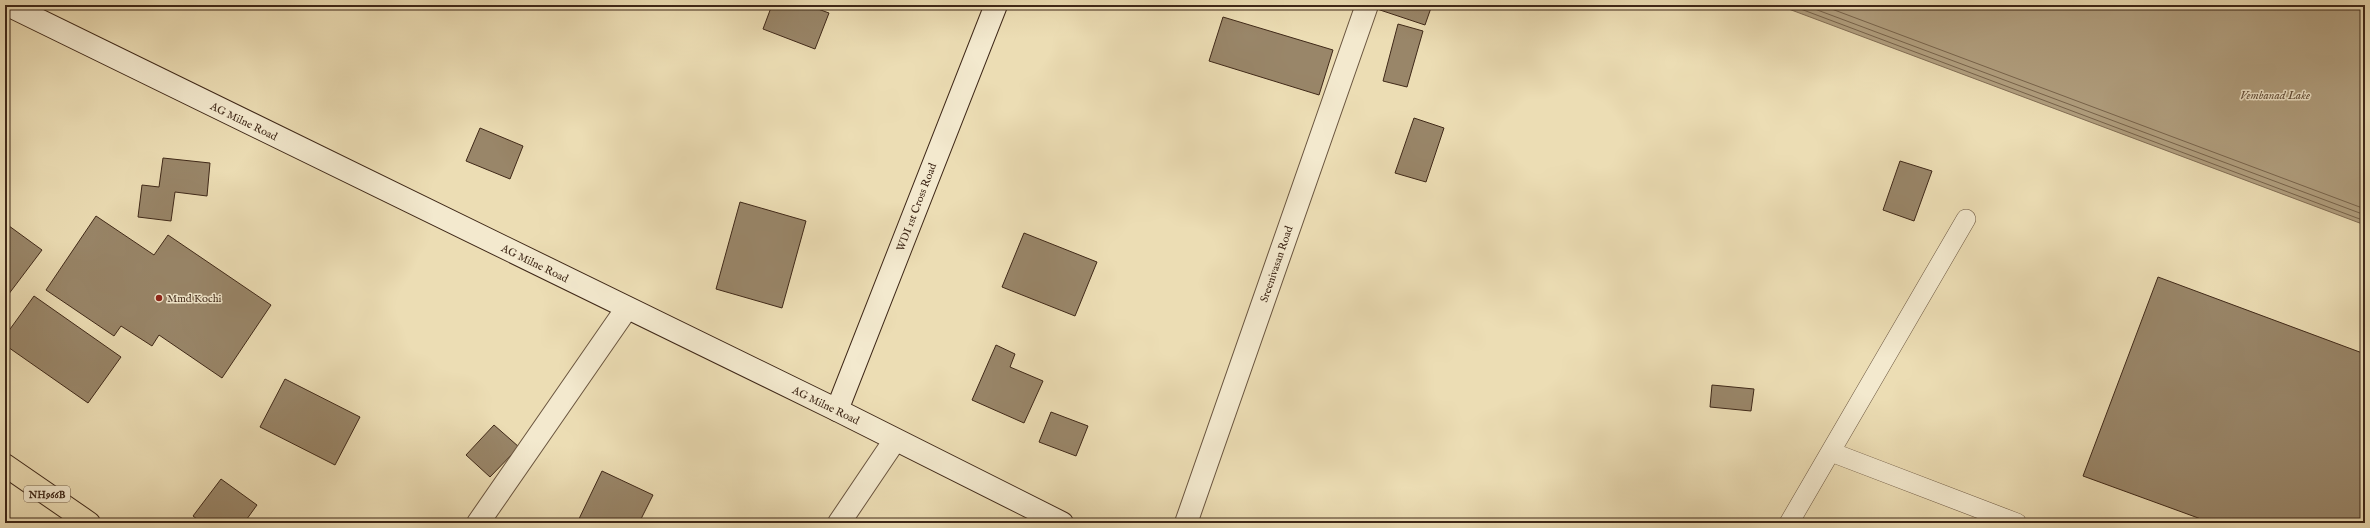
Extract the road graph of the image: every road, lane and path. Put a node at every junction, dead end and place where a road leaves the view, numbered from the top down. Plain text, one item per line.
1 (8, 5) edge
2 (996, 5) edge
3 (1367, 5) edge
4 (1966, 219) dead end
5 (627, 308) junction
6 (837, 410) junction
7 (895, 440) junction
8 (1831, 452) junction
9 (5, 464) edge
10 (89, 523) edge
11 (478, 523) edge
12 (839, 523) edge
13 (1062, 523) edge
14 (1186, 523) edge
15 (1789, 523) edge
16 (2018, 523) edge

1 - 5 street, AG Milne Road
2 - 6 street, WDI 1st Cross Road
3 - 14 street, Sreenivasan Road
4 - 8 lane
5 - 6 street, AG Milne Road
5 - 11 street
6 - 7 street, AG Milne Road
7 - 12 street
7 - 13 street, AG Milne Road
8 - 15 lane
8 - 16 lane
9 - 10 highway, NH966B

